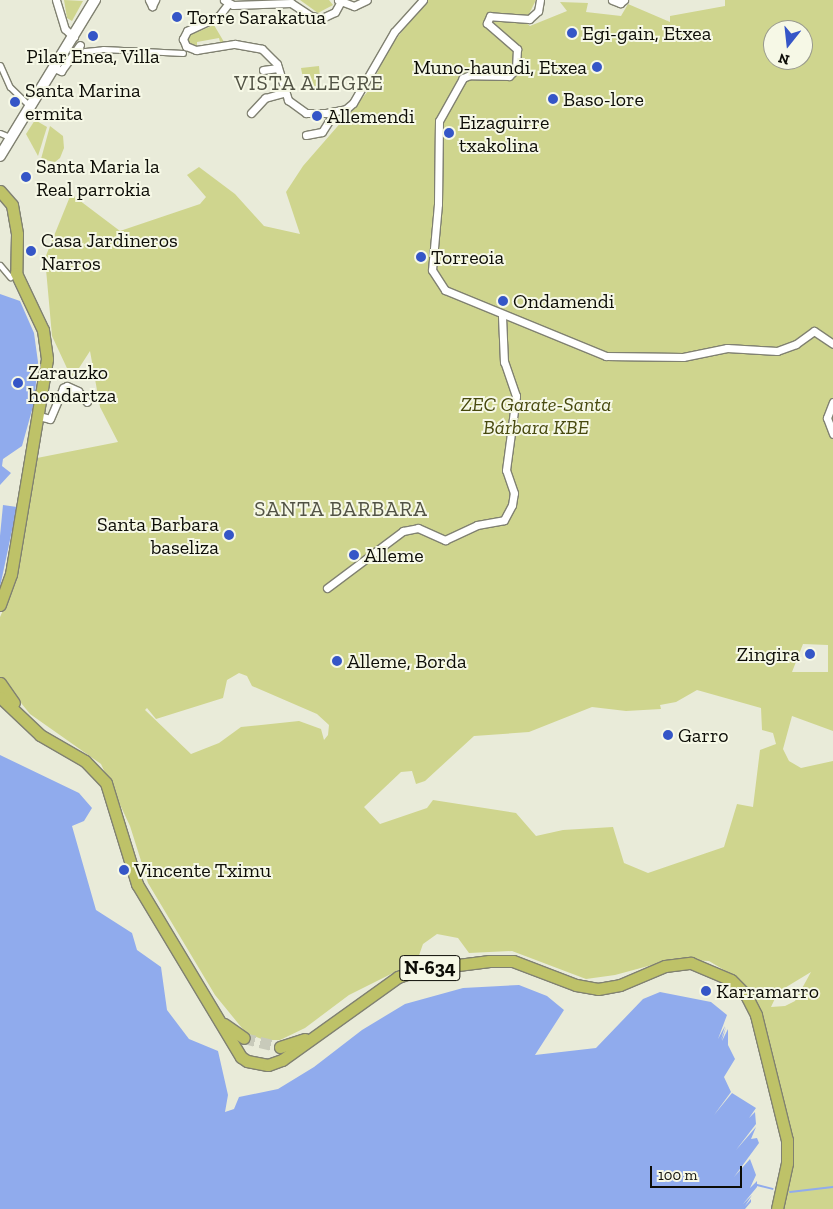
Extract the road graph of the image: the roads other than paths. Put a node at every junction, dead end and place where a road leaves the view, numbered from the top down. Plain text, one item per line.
1 (56, 0) edge
2 (95, 0) edge
3 (150, 0) edge
4 (155, 0) edge
5 (367, 0) edge
6 (423, 0) edge
7 (540, 0) edge
8 (612, 0) edge
9 (624, 0) edge
10 (339, 1) edge
11 (226, 2) edge
12 (77, 41) junction
13 (184, 53) dead end
14 (0, 65) edge
15 (278, 68) junction
16 (58, 70) junction
17 (263, 70) dead end
18 (283, 93) junction
19 (30, 107) junction
20 (250, 113) dead end
21 (334, 113) junction
22 (0, 133) edge
23 (306, 135) dead end
24 (7, 136) dead end
25 (0, 156) edge
26 (1, 193) edge
27 (0, 265) edge
28 (10, 277) dead end
29 (502, 316) junction
30 (833, 344) edge
31 (87, 402) dead end
32 (833, 402) edge
33 (38, 416) junction
34 (833, 434) edge
35 (327, 588) dead end
36 (0, 605) edge
37 (0, 683) edge
38 (0, 696) edge
39 (30, 725) junction
40 (214, 1014) junction
41 (312, 1037) junction
42 (244, 1038) tunnel mouth
43 (280, 1047) tunnel mouth
44 (777, 1209) edge

1 - 12 street
2 - 12 main road
3 - 4 street
5 - 10 street
6 - 21 street
7 - 29 street
8 - 9 street
10 - 11 street
11 - 15 street
12 - 16 main road
13 - 16 street
14 - 19 street
15 - 17 street
15 - 18 street
16 - 19 main road
18 - 20 street
18 - 21 street
19 - 25 main road
21 - 23 street
22 - 24 street
26 - 33 highway
27 - 28 street
29 - 30 street
29 - 35 street
31 - 33 street
32 - 34 street
33 - 36 highway
37 - 39 highway, N-634
38 - 39 highway, N-634
39 - 40 highway, N-634
40 - 41 highway, N-634
40 - 42 highway, N-634
41 - 43 highway, N-634
41 - 44 highway, N-634

